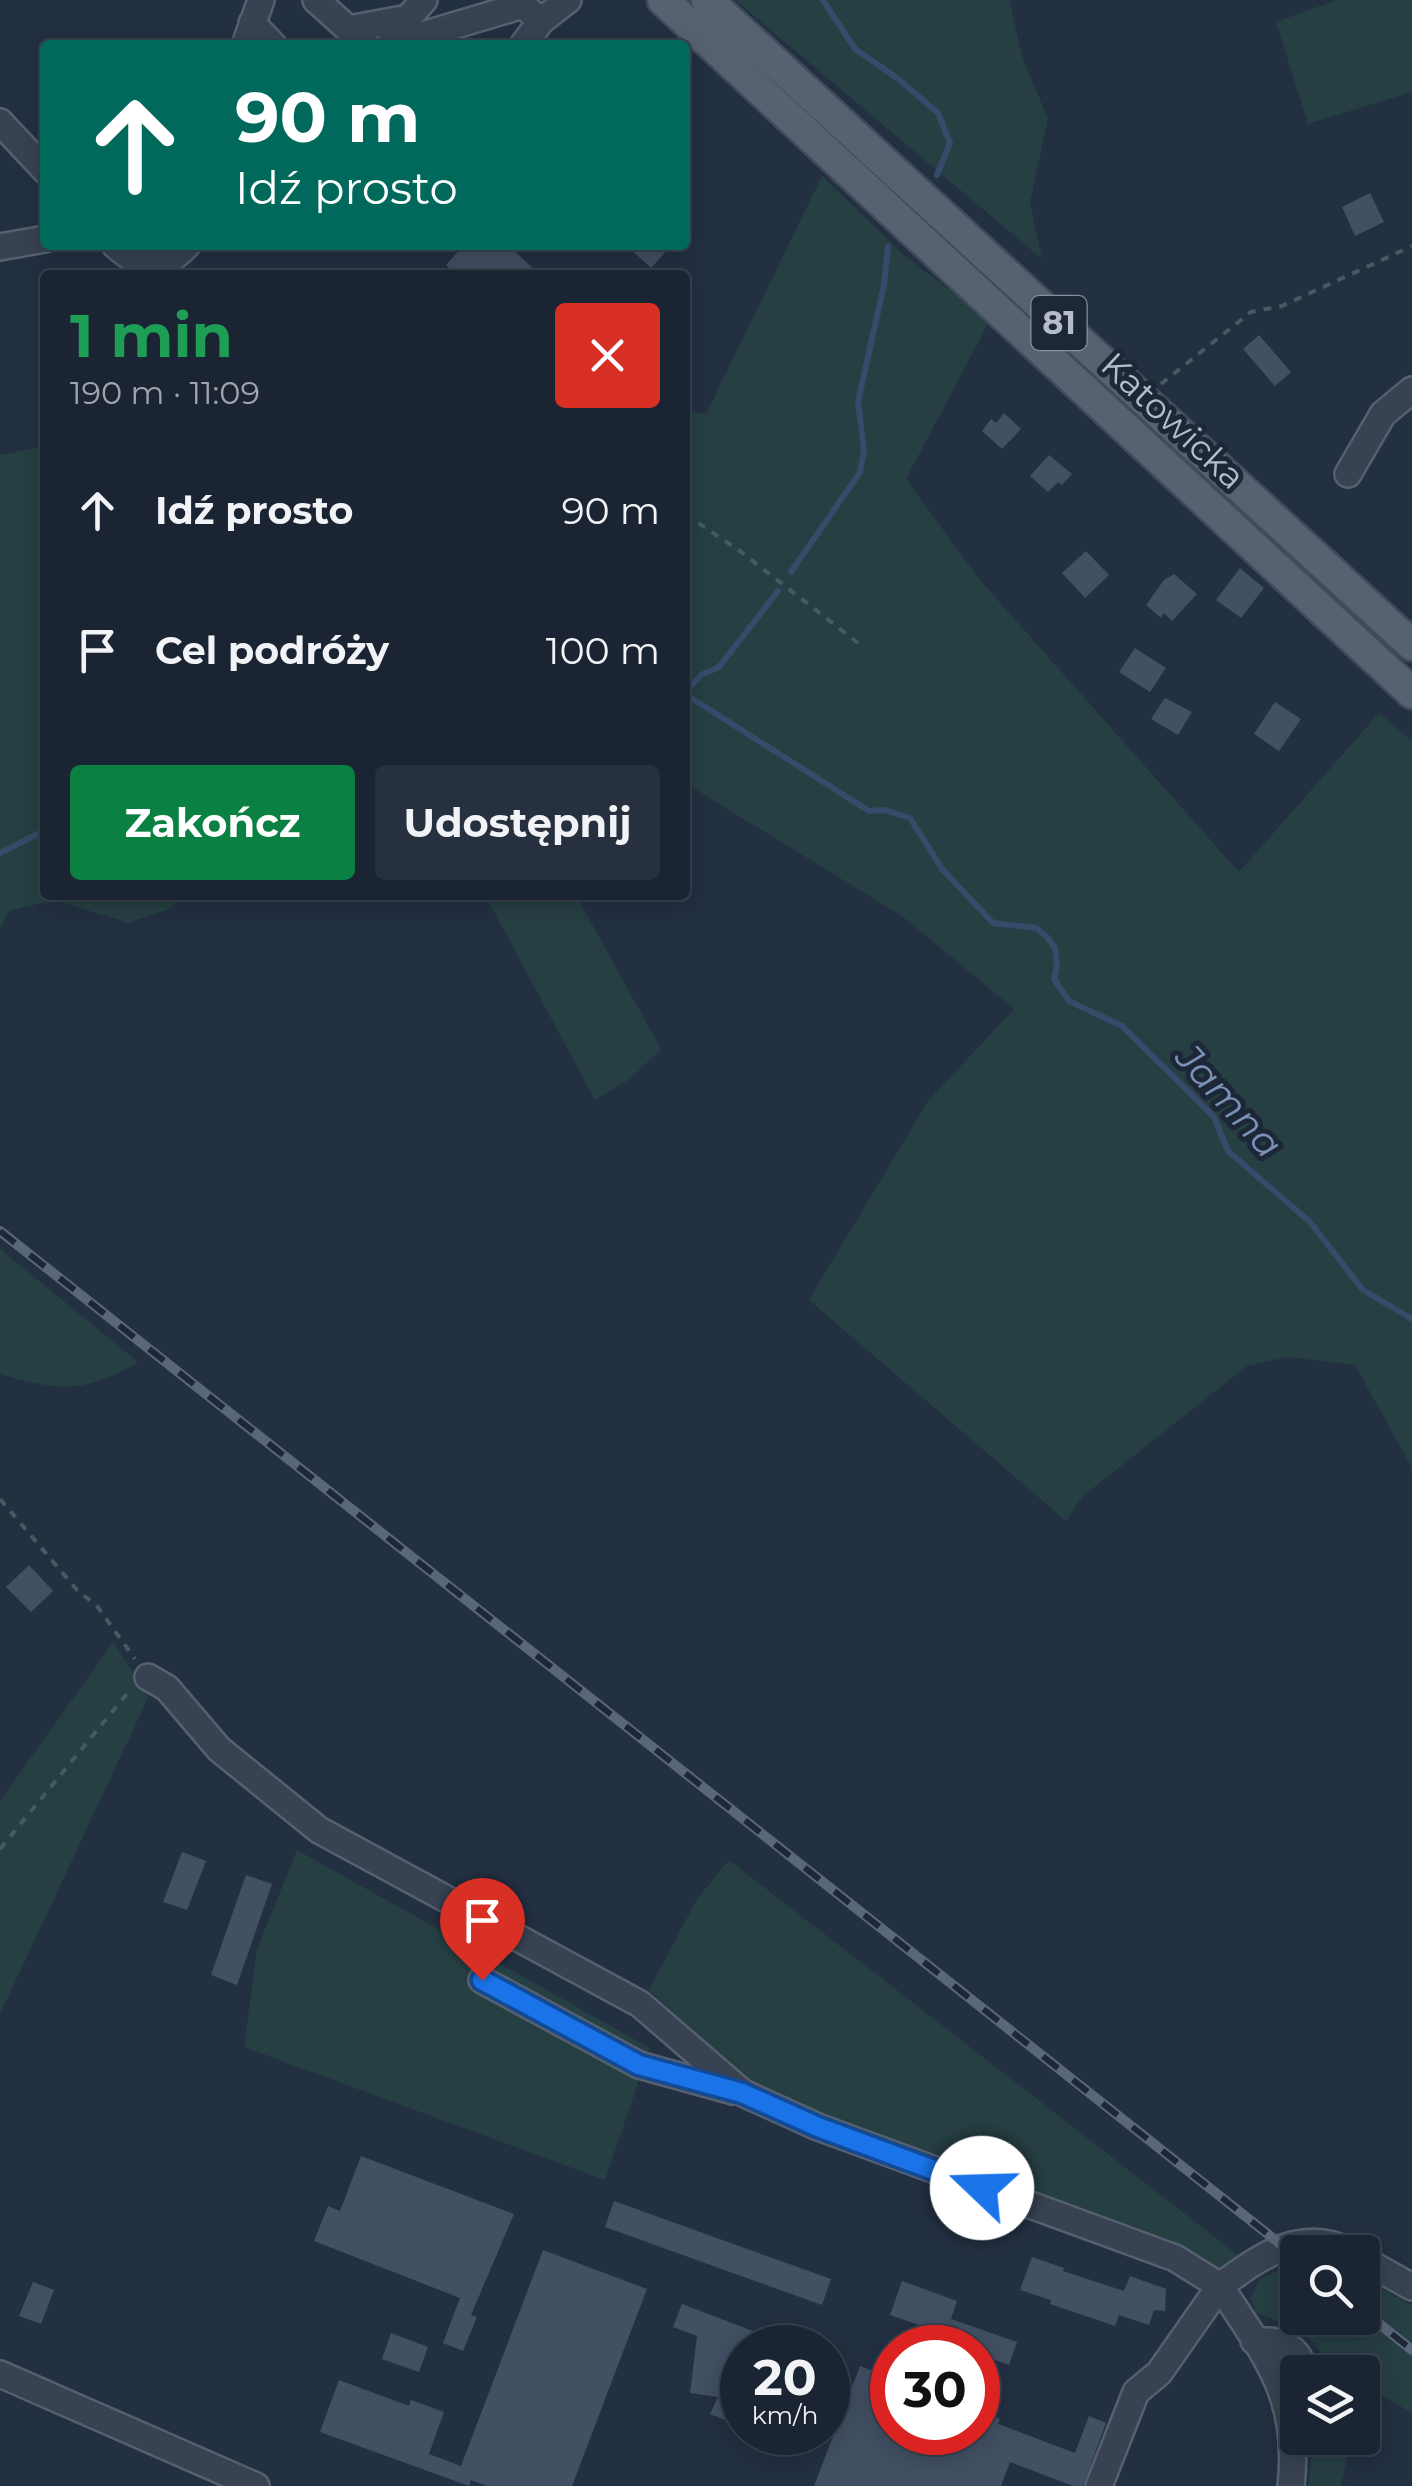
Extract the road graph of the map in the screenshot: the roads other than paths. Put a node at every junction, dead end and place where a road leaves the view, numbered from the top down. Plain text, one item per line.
1 (316, 0) edge
2 (424, 0) edge
3 (568, 0) edge
4 (707, 0) edge
5 (660, 2) edge
6 (527, 9) edge
7 (358, 37) edge
8 (408, 40) edge
9 (524, 40) edge
10 (0, 122) edge
11 (40, 165) edge
12 (40, 240) edge
13 (0, 247) edge
14 (120, 250) edge
15 (182, 250) edge
16 (1412, 390) edge
17 (1348, 474) dead end
18 (1412, 646) edge
19 (1412, 694) edge
20 (148, 1677) road end
21 (482, 1980) dead end
22 (742, 2093) junction
23 (1280, 2250) edge
24 (1380, 2269) edge
25 (1220, 2286) junction
26 (1412, 2287) edge
27 (1254, 2341) junction
28 (1297, 2355) edge
29 (0, 2374) edge
30 (1280, 2386) edge
31 (1293, 2455) edge
32 (256, 2486) edge
33 (1100, 2486) edge
34 (1292, 2486) edge

1 - 7 street
2 - 7 street
3 - 6 street
4 - 18 main road, Katowicka / 81
5 - 19 main road, Katowicka / 81
6 - 8 street
6 - 9 street
10 - 11 street
12 - 13 street
14 - 15 street
16 - 17 street
20 - 22 street
21 - 22 street
22 - 25 street
23 - 25 street
24 - 26 street
25 - 27 street
25 - 33 street
27 - 28 street
27 - 30 street
29 - 32 street
31 - 34 street

